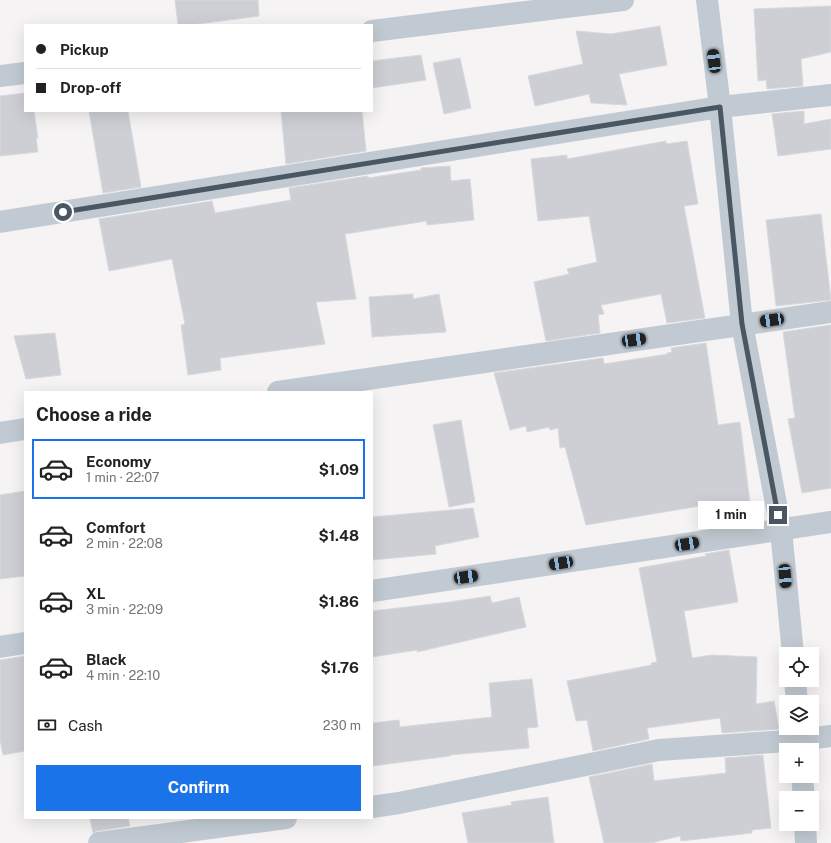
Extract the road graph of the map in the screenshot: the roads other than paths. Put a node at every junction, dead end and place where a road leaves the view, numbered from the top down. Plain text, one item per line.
1 (623, 0) edge
2 (707, 0) edge
3 (373, 31) edge
4 (24, 73) edge
5 (0, 76) edge
6 (831, 95) edge
7 (720, 107) junction
8 (0, 222) edge
9 (831, 312) edge
10 (742, 324) junction
11 (285, 391) edge
12 (24, 429) edge
13 (0, 433) edge
14 (831, 522) edge
15 (781, 530) junction
16 (373, 591) edge
17 (24, 643) edge
18 (0, 647) edge
19 (792, 647) edge
20 (831, 736) edge
21 (800, 739) edge
22 (373, 806) edge
23 (279, 819) edge
24 (805, 831) edge
25 (99, 843) edge
26 (806, 843) edge

1 - 3 street
2 - 7 street
4 - 5 street
6 - 7 street
7 - 8 street
7 - 10 street
9 - 10 street
10 - 11 street
10 - 15 street
12 - 13 street
14 - 15 street
15 - 16 street
15 - 19 street
17 - 18 street
20 - 21 street
21 - 22 street
23 - 25 street
24 - 26 street

